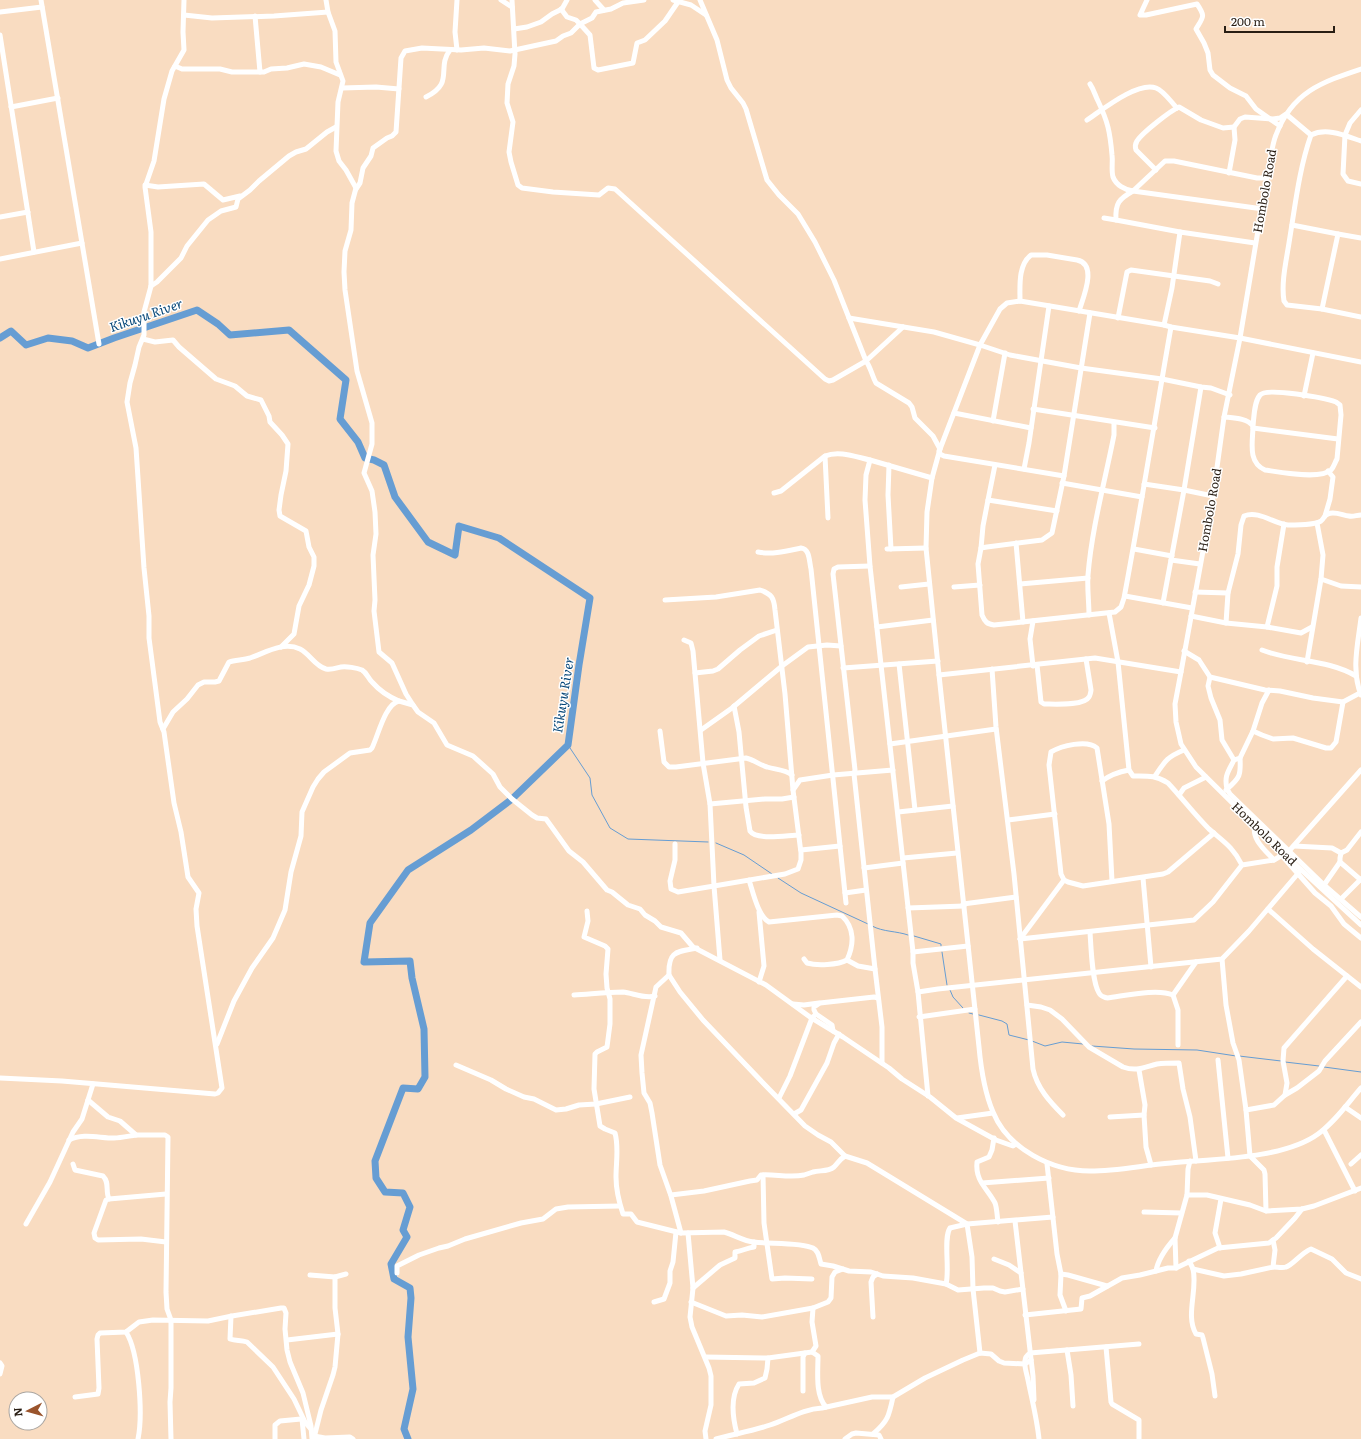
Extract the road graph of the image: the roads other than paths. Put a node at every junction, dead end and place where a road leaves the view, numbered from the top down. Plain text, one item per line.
1 (41, 0) edge
2 (184, 0) edge
3 (326, 0) edge
4 (457, 0) edge
5 (501, 0) edge
6 (512, 0) edge
7 (567, 0) edge
8 (595, 0) edge
9 (644, 0) edge
10 (673, 0) edge
11 (700, 0) edge
12 (1147, 0) edge
13 (682, 1) edge
14 (42, 7) junction
15 (512, 7) junction
16 (561, 10) junction
17 (604, 10) junction
18 (0, 12) edge
19 (328, 12) junction
20 (184, 15) junction
21 (255, 16) junction
22 (707, 16) junction
23 (580, 24) junction
24 (514, 29) junction
25 (0, 35) edge
26 (515, 49) junction
27 (450, 50) junction
28 (457, 50) junction
29 (1, 53) edge
30 (174, 66) junction
31 (1361, 69) edge
32 (260, 72) junction
33 (340, 75) junction
34 (1090, 84) dead end
35 (342, 88) junction
36 (399, 89) junction
37 (426, 97) dead end
38 (58, 98) junction
39 (11, 107) junction
40 (1177, 108) junction
41 (1102, 109) junction
42 (1361, 110) edge
43 (1286, 114) junction
44 (1268, 118) junction
45 (1087, 120) dead end
46 (1280, 126) junction
47 (336, 127) junction
48 (1234, 127) junction
49 (1311, 135) junction
50 (1345, 135) junction
51 (1361, 141) edge
52 (1156, 170) junction
53 (1229, 173) junction
54 (1267, 178) junction
55 (1361, 184) edge
56 (145, 185) junction
57 (356, 189) junction
58 (1133, 190) junction
59 (241, 196) junction
60 (1262, 208) junction
61 (28, 212) junction
62 (0, 217) edge
63 (1104, 218) dead end
64 (1116, 220) junction
65 (1292, 225) junction
66 (1180, 232) junction
67 (1338, 234) junction
68 (1361, 238) edge
69 (82, 243) junction
70 (1255, 243) junction
71 (34, 252) junction
72 (0, 259) edge
73 (1173, 275) junction
74 (1218, 284) dead end
75 (151, 286) junction
76 (1020, 301) junction
77 (1049, 306) junction
78 (1322, 309) junction
79 (1079, 311) junction
80 (1090, 313) junction
81 (1361, 317) edge
82 (849, 318) junction
83 (1118, 318) junction
84 (1164, 325) junction
85 (903, 327) junction
86 (1171, 327) junction
87 (1240, 338) junction
88 (143, 339) junction
89 (100, 344) dead end
90 (980, 345) junction
91 (1313, 353) junction
92 (1004, 354) junction
93 (866, 361) junction
94 (1041, 361) junction
95 (1361, 362) edge
96 (1080, 368) junction
97 (1162, 379) junction
98 (1201, 387) junction
99 (1230, 396) junction
100 (1304, 396) junction
101 (1034, 409) junction
102 (954, 413) junction
103 (1073, 416) junction
104 (1224, 417) junction
105 (993, 421) junction
106 (1114, 423) junction
107 (1253, 427) junction
108 (1031, 428) junction
109 (1155, 428) junction
110 (1338, 439) junction
111 (940, 450) junction
112 (825, 456) junction
113 (870, 460) junction
114 (889, 465) junction
115 (995, 465) junction
116 (1024, 469) junction
117 (1328, 471) junction
118 (1064, 476) junction
119 (932, 478) junction
120 (1062, 484) junction
121 (1144, 484) junction
122 (1103, 490) junction
123 (1184, 490) junction
124 (774, 493) dead end
125 (1213, 496) junction
126 (1142, 497) junction
127 (988, 500) junction
128 (1057, 511) junction
129 (1361, 515) edge
130 (1325, 516) junction
131 (828, 518) dead end
132 (1317, 523) junction
133 (1284, 524) junction
134 (1016, 543) junction
135 (926, 548) junction
136 (981, 548) junction
137 (1134, 549) junction
138 (758, 552) dead end
139 (1172, 558) junction
140 (1200, 564) junction
141 (870, 566) junction
142 (1088, 578) junction
143 (1321, 579) junction
144 (929, 584) junction
145 (1020, 584) junction
146 (980, 585) junction
147 (901, 587) dead end
148 (954, 587) dead end
149 (1361, 587) edge
150 (1195, 592) junction
151 (1228, 594) junction
152 (1125, 596) junction
153 (665, 600) dead end
154 (1163, 603) junction
155 (1192, 608) junction
156 (1109, 613) junction
157 (1089, 615) junction
158 (1191, 616) junction
159 (1361, 618) edge
160 (933, 620) junction
161 (1028, 621) junction
162 (1226, 623) junction
163 (1312, 626) junction
164 (877, 627) junction
165 (1266, 627) junction
166 (778, 630) junction
167 (684, 640) dead end
168 (819, 645) junction
169 (841, 646) junction
170 (281, 647) junction
171 (1262, 650) dead end
172 (1184, 651) junction
173 (1086, 659) junction
174 (938, 661) junction
175 (1118, 662) junction
176 (1307, 662) junction
177 (899, 664) junction
178 (880, 665) junction
179 (1035, 665) junction
180 (782, 666) junction
181 (843, 668) junction
182 (992, 669) junction
183 (1181, 672) junction
184 (695, 673) junction
185 (939, 675) junction
186 (1356, 676) junction
187 (1210, 678) junction
188 (1269, 690) junction
189 (1361, 694) edge
190 (399, 701) junction
191 (1343, 702) junction
192 (413, 705) junction
193 (734, 706) junction
194 (163, 729) junction
195 (996, 729) junction
196 (660, 730) dead end
197 (701, 730) junction
198 (1253, 731) junction
199 (945, 736) junction
200 (908, 742) junction
201 (890, 744) junction
202 (1184, 750) junction
203 (741, 758) junction
204 (1240, 758) junction
205 (1234, 760) junction
206 (704, 763) junction
207 (893, 770) junction
208 (1129, 770) junction
209 (1361, 770) edge
210 (854, 774) junction
211 (792, 775) junction
212 (833, 775) junction
213 (1155, 776) junction
214 (1206, 777) junction
215 (1102, 781) junction
216 (1184, 788) junction
217 (1173, 789) junction
218 (1227, 789) junction
219 (793, 790) junction
220 (1222, 794) junction
221 (1179, 795) junction
222 (794, 797) junction
223 (746, 801) junction
224 (710, 804) junction
225 (952, 806) junction
226 (915, 810) junction
227 (898, 812) junction
228 (1055, 814) junction
229 (1008, 820) junction
230 (1255, 825) junction
231 (1361, 832) edge
232 (1214, 833) junction
233 (799, 835) junction
234 (674, 844) dead end
235 (840, 846) junction
236 (1294, 846) junction
237 (801, 850) junction
238 (957, 853) junction
239 (1287, 853) junction
240 (1341, 853) junction
241 (1274, 860) junction
242 (903, 861) junction
243 (1340, 862) junction
244 (1242, 865) junction
245 (864, 868) junction
246 (1301, 870) junction
247 (1297, 874) junction
248 (1143, 878) junction
249 (749, 880) junction
250 (1064, 880) junction
251 (1361, 880) edge
252 (1112, 882) junction
253 (714, 886) junction
254 (1322, 886) junction
255 (866, 890) junction
256 (845, 893) junction
257 (1315, 893) junction
258 (1016, 897) junction
259 (1341, 899) junction
260 (846, 903) dead end
261 (964, 905) junction
262 (759, 907) junction
263 (908, 908) junction
264 (1268, 909) junction
265 (587, 911) dead end
266 (1361, 917) edge
267 (1361, 925) edge
268 (1148, 926) junction
269 (1090, 932) junction
270 (1361, 938) edge
271 (1020, 939) junction
272 (968, 946) junction
273 (697, 948) junction
274 (913, 952) junction
275 (804, 958) dead end
276 (1222, 959) junction
277 (720, 960) junction
278 (848, 960) junction
279 (1196, 962) junction
280 (1152, 967) junction
281 (875, 969) junction
282 (1094, 972) junction
283 (668, 975) junction
284 (1347, 976) junction
285 (1024, 980) junction
286 (759, 982) junction
287 (972, 986) junction
288 (1361, 987) edge
289 (608, 992) junction
290 (918, 992) junction
291 (1172, 995) junction
292 (574, 996) dead end
293 (654, 996) junction
294 (878, 998) junction
295 (820, 1003) junction
296 (792, 1004) junction
297 (1027, 1005) junction
298 (975, 1009) junction
299 (814, 1016) junction
300 (919, 1017) junction
301 (1361, 1022) edge
302 (839, 1034) junction
303 (1178, 1045) dead end
304 (216, 1047) junction
305 (1218, 1060) dead end
306 (882, 1063) junction
307 (456, 1065) dead end
308 (1139, 1070) junction
309 (0, 1078) edge
310 (1287, 1083) junction
311 (93, 1084) junction
312 (1298, 1088) junction
313 (1361, 1088) edge
314 (1285, 1095) junction
315 (928, 1096) junction
316 (630, 1097) dead end
317 (780, 1098) junction
318 (88, 1100) junction
319 (596, 1104) junction
320 (1345, 1107) junction
321 (1246, 1110) junction
322 (993, 1112) junction
323 (794, 1114) junction
324 (1063, 1114) dead end
325 (1144, 1115) junction
326 (1110, 1117) dead end
327 (956, 1118) junction
328 (1361, 1118) edge
329 (1324, 1130) junction
330 (136, 1135) junction
331 (994, 1138) junction
332 (68, 1141) junction
333 (1016, 1144) junction
334 (1361, 1155) edge
335 (845, 1156) junction
336 (1250, 1156) junction
337 (1228, 1158) junction
338 (1193, 1161) junction
339 (73, 1164) dead end
340 (1047, 1164) junction
341 (1351, 1164) dead end
342 (1151, 1165) junction
343 (763, 1175) junction
344 (1049, 1178) junction
345 (993, 1182) junction
346 (982, 1183) junction
347 (1361, 1188) edge
348 (1355, 1191) junction
349 (166, 1194) junction
350 (671, 1195) junction
351 (989, 1195) junction
352 (1187, 1195) junction
353 (109, 1198) junction
354 (1220, 1199) junction
355 (620, 1206) junction
356 (1302, 1209) junction
357 (1266, 1211) junction
358 (1144, 1212) dead end
359 (1181, 1213) junction
360 (1053, 1217) junction
361 (1015, 1221) junction
362 (998, 1222) junction
363 (26, 1224) dead end
364 (966, 1224) junction
365 (678, 1232) junction
366 (688, 1233) junction
367 (1175, 1238) junction
368 (1273, 1240) junction
369 (166, 1242) junction
370 (754, 1242) junction
371 (768, 1243) junction
372 (1220, 1248) junction
373 (994, 1259) dead end
374 (1189, 1261) junction
375 (1273, 1266) junction
376 (1176, 1268) junction
377 (843, 1269) junction
378 (1193, 1269) junction
379 (1156, 1271) junction
380 (397, 1273) dead end
381 (1021, 1273) junction
382 (346, 1274) dead end
383 (877, 1274) junction
384 (1061, 1274) junction
385 (310, 1275) dead end
386 (334, 1277) junction
387 (812, 1279) dead end
388 (1361, 1279) edge
389 (946, 1284) junction
390 (1107, 1286) junction
391 (692, 1288) junction
392 (973, 1289) junction
393 (1023, 1289) junction
394 (654, 1302) dead end
395 (691, 1302) junction
396 (813, 1308) junction
397 (1066, 1311) junction
398 (231, 1316) junction
399 (1025, 1316) junction
400 (873, 1317) dead end
401 (171, 1320) junction
402 (126, 1332) junction
403 (338, 1334) junction
404 (286, 1340) junction
405 (1139, 1344) dead end
406 (816, 1346) junction
407 (1106, 1347) junction
408 (1067, 1350) junction
409 (812, 1352) junction
410 (805, 1353) junction
411 (980, 1353) junction
412 (1030, 1353) junction
413 (818, 1356) junction
414 (705, 1357) junction
415 (768, 1358) junction
416 (1031, 1360) junction
417 (0, 1363) edge
418 (1025, 1364) junction
419 (0, 1374) edge
420 (803, 1391) dead end
421 (1215, 1396) dead end
422 (75, 1397) dead end
423 (893, 1397) junction
424 (1073, 1406) dead end
425 (826, 1407) junction
426 (1034, 1407) junction
427 (300, 1412) junction
428 (302, 1419) junction
429 (311, 1429) junction
430 (737, 1434) junction
431 (873, 1434) junction
432 (313, 1438) edge
433 (138, 1439) edge
434 (171, 1439) edge
435 (275, 1439) edge
436 (304, 1439) edge
437 (353, 1439) edge
438 (706, 1439) edge
439 (716, 1439) edge
440 (845, 1439) edge
441 (881, 1439) edge
442 (1039, 1439) edge
443 (1139, 1439) edge

1 - 14 street
2 - 20 street
3 - 19 street
4 - 28 street
5 - 15 street
6 - 15 street
7 - 16 street
8 - 17 street
9 - 17 street
10 - 13 street
11 - 22 street
12 - 44 street
13 - 22 street
13 - 23 street
14 - 18 street
14 - 38 street
15 - 24 street
16 - 23 street
16 - 24 street
17 - 23 street
19 - 21 street
19 - 33 street
20 - 21 street
20 - 30 street
21 - 32 street
22 - 82 street
23 - 26 street
24 - 26 street
25 - 29 street
26 - 28 street
26 - 93 street
27 - 28 street
27 - 36 street
27 - 37 street
29 - 39 street
30 - 32 street
30 - 56 street
31 - 43 street, Hombolo Road
32 - 33 street
33 - 35 street
34 - 41 street
35 - 36 street
35 - 47 street
36 - 57 street
38 - 39 street
38 - 69 street
39 - 61 street
40 - 41 street
40 - 48 street
40 - 52 street
41 - 45 street
41 - 58 street
42 - 50 street
43 - 44 street
43 - 46 street, Hombolo Road
43 - 49 street
44 - 46 street
44 - 48 street
46 - 54 street, Hombolo Road
47 - 57 street
47 - 59 street
48 - 53 street
49 - 50 street
49 - 65 street
50 - 51 street
50 - 55 street
52 - 53 street
52 - 58 street
53 - 54 street
54 - 60 street, Hombolo Road
56 - 59 street
56 - 75 street
57 - 192 street
58 - 60 street
58 - 64 street
59 - 75 street
60 - 70 street, Hombolo Road
61 - 62 street
61 - 71 street
63 - 64 street
64 - 66 street
65 - 67 street
65 - 78 street
66 - 70 street
66 - 73 street
67 - 68 street
67 - 78 street
69 - 71 street
69 - 89 street
70 - 87 street, Hombolo Road
71 - 72 street
73 - 74 street
73 - 83 street
73 - 84 street
75 - 88 street
76 - 77 street
76 - 79 street
76 - 90 street
77 - 79 street
77 - 94 street
78 - 81 street
79 - 80 street
80 - 83 street
80 - 96 street
82 - 85 street
82 - 93 street
83 - 84 street
84 - 86 street
85 - 90 street
85 - 93 street
86 - 87 street
86 - 97 street
87 - 91 street
87 - 99 street, Hombolo Road
88 - 170 street
88 - 194 street
90 - 92 street
90 - 102 street
91 - 95 street
91 - 100 street
92 - 94 street
92 - 105 street
93 - 111 street
94 - 96 street
94 - 101 street
96 - 97 street
96 - 103 street
97 - 98 street
97 - 109 street
98 - 99 street
98 - 123 street
99 - 104 street, Hombolo Road
100 - 107 street
100 - 110 street
101 - 103 street
101 - 108 street
102 - 105 street
102 - 111 street
103 - 106 street
103 - 118 street
104 - 107 street
104 - 125 street, Hombolo Road
105 - 108 street
106 - 109 street
106 - 122 street
107 - 110 street
107 - 117 street
108 - 116 street
109 - 121 street
110 - 117 street
111 - 115 street
111 - 119 street
112 - 113 street
112 - 124 street
112 - 131 street
113 - 114 street
113 - 141 street
114 - 119 street
114 - 135 street
115 - 116 street
115 - 127 street
116 - 118 street
117 - 130 street
118 - 120 street
119 - 135 street
120 - 122 street
120 - 128 street
121 - 123 street
121 - 126 street
122 - 126 street
122 - 142 street
123 - 125 street
123 - 139 street
125 - 140 street, Hombolo Road
126 - 137 street
127 - 128 street
127 - 136 street
128 - 134 street
129 - 130 street
130 - 132 street
132 - 133 street
132 - 143 street
133 - 151 street
133 - 165 street
134 - 136 street
134 - 145 street
135 - 144 street
136 - 146 street
137 - 139 street
137 - 152 street
138 - 168 street
139 - 140 street
139 - 154 street
140 - 150 street, Hombolo Road
141 - 164 street
141 - 169 street
142 - 145 street
142 - 157 street
143 - 149 street
143 - 163 street
144 - 147 street
144 - 160 street
145 - 161 street
146 - 148 street
146 - 161 street
150 - 151 street
150 - 155 street, Hombolo Road
151 - 162 street
152 - 154 street
152 - 156 street
153 - 166 street
154 - 155 street
155 - 158 street, Hombolo Road
156 - 157 street
156 - 175 street
157 - 161 street
158 - 162 street
158 - 172 street, Hombolo Road
159 - 186 street
160 - 164 street
160 - 174 street
161 - 179 street
162 - 165 street
163 - 165 street
163 - 176 street
164 - 178 street
166 - 180 street
166 - 184 street
167 - 184 street
168 - 169 street
168 - 180 street
168 - 212 street
169 - 181 street
170 - 190 street
170 - 194 street
171 - 176 street
172 - 183 street, Hombolo Road
172 - 187 street
173 - 175 street
173 - 179 street
173 - 179 street
174 - 177 street
174 - 185 street
175 - 183 street
175 - 208 street
176 - 186 street
177 - 178 street
177 - 200 street
178 - 181 street
178 - 201 street
179 - 182 street
180 - 193 street
180 - 211 street
181 - 210 street
182 - 185 street
182 - 195 street
183 - 202 street, Hombolo Road
184 - 197 street
185 - 199 street
186 - 189 street
187 - 188 street
187 - 205 street
188 - 191 street
188 - 198 street
189 - 191 street
190 - 192 street
190 - 304 street
191 - 198 street
192 - 273 street
193 - 197 street
193 - 203 street
194 - 304 street
195 - 199 street
195 - 229 street
196 - 206 street
197 - 206 street
198 - 204 street
199 - 200 street
199 - 225 street
200 - 201 street
200 - 226 street
201 - 207 street
202 - 213 street
202 - 214 street, Hombolo Road
203 - 206 street
203 - 211 street
203 - 223 street
204 - 205 street
204 - 218 street
205 - 218 street
206 - 224 street
207 - 210 street
207 - 227 street
208 - 213 street
208 - 215 street
209 - 236 street
210 - 212 street
210 - 245 street
211 - 219 street
212 - 219 street
212 - 235 street
213 - 217 street
214 - 216 street
214 - 220 street, Hombolo Road
215 - 228 street
215 - 252 street
216 - 217 street
216 - 221 street
217 - 221 street
218 - 220 street
218 - 239 street
219 - 222 street
220 - 230 street, Hombolo Road
221 - 232 street
222 - 223 street
222 - 233 street
223 - 224 street
223 - 233 street
224 - 253 street
225 - 226 street
225 - 238 street
226 - 227 street
227 - 242 street
228 - 229 street
228 - 250 street
229 - 258 street
230 - 239 street, Hombolo Road
230 - 241 street
231 - 240 street
232 - 244 street
232 - 248 street
233 - 237 street
234 - 253 street
235 - 237 street
235 - 256 street
236 - 239 street
236 - 240 street
237 - 249 street
238 - 242 street
238 - 261 street
239 - 241 street
239 - 246 street, Hombolo Road
239 - 247 street
239 - 254 street
240 - 243 street
241 - 244 street
242 - 245 street
242 - 263 street
243 - 251 street
243 - 254 street
244 - 268 street
245 - 255 street
246 - 247 street
246 - 254 street, Hombolo Road
247 - 257 street
247 - 264 street
248 - 252 street
248 - 268 street
249 - 253 street
249 - 262 street
250 - 252 street
250 - 271 street
251 - 259 street
253 - 277 street
254 - 257 street
254 - 259 street
254 - 267 street, Hombolo Road
255 - 256 street
255 - 281 street
256 - 260 street
257 - 270 street
258 - 261 street
258 - 271 street
259 - 266 street
261 - 263 street
261 - 272 street
262 - 278 street
262 - 286 street
263 - 274 street
264 - 276 street
264 - 284 street
265 - 289 street
268 - 269 street
268 - 280 street
269 - 271 street
269 - 282 street
271 - 285 street
272 - 274 street
272 - 287 street
273 - 277 street
273 - 283 street
274 - 290 street
275 - 278 street
276 - 279 street
276 - 321 street
277 - 286 street
278 - 281 street
279 - 280 street
279 - 291 street
280 - 282 street
281 - 294 street
282 - 285 street
282 - 291 street
283 - 293 street
283 - 317 street
284 - 288 street
284 - 310 street
285 - 287 street
285 - 297 street
286 - 296 street
287 - 290 street
287 - 298 street
289 - 292 street
289 - 293 street
289 - 319 street
290 - 300 street
291 - 303 street
293 - 350 street
294 - 295 street
294 - 306 street
295 - 296 street
295 - 299 street
296 - 299 street
297 - 308 street
297 - 324 street
298 - 300 street
298 - 322 street
299 - 302 street
299 - 317 street
300 - 315 street
301 - 312 street
302 - 306 street
302 - 323 street
304 - 311 street
305 - 337 street
306 - 315 street
307 - 319 street
308 - 325 street
308 - 338 street
309 - 311 street
310 - 312 street
310 - 314 street
311 - 318 street
312 - 314 street
313 - 320 street
314 - 321 street
315 - 327 street
316 - 319 street
317 - 323 street
318 - 330 street
318 - 332 street
319 - 355 street
320 - 328 street
320 - 329 street
321 - 336 street
322 - 327 street
322 - 333 street
323 - 335 street
325 - 326 street
325 - 342 street
327 - 331 street
329 - 336 street
329 - 348 street
330 - 332 street
330 - 349 street
331 - 333 street
331 - 346 street
332 - 363 street
333 - 340 street
334 - 341 street
335 - 343 street
335 - 364 street
336 - 337 street
336 - 357 street
337 - 338 street
338 - 342 street
338 - 352 street
339 - 353 street
340 - 342 street
340 - 344 street
343 - 350 street
343 - 371 street
344 - 345 street
344 - 360 street
345 - 346 street
345 - 351 street
346 - 351 street
347 - 348 street
348 - 356 street
349 - 353 street
349 - 369 street
350 - 365 street
351 - 362 street
352 - 354 street
352 - 359 street
353 - 369 street
354 - 357 street
354 - 372 street
355 - 365 street
355 - 380 street
356 - 357 street
356 - 368 street
358 - 359 street
359 - 367 street
360 - 361 street
360 - 384 street
361 - 362 street
361 - 381 street
362 - 364 street
364 - 389 street
364 - 392 street
365 - 366 street
365 - 394 street
366 - 370 street
366 - 391 street
367 - 376 street
367 - 379 street
368 - 372 street
368 - 375 street
369 - 401 street
370 - 371 street
370 - 391 street
371 - 377 street
371 - 387 street
372 - 374 street
373 - 381 street
374 - 376 street
374 - 378 street
375 - 378 street
375 - 388 street
376 - 379 street
377 - 383 street
377 - 396 street
378 - 421 street
379 - 390 street
381 - 393 street
382 - 386 street
383 - 389 street
383 - 400 street
384 - 390 street
384 - 397 street
385 - 386 street
386 - 403 street
389 - 392 street
390 - 397 street
391 - 395 street
392 - 393 street
392 - 411 street
393 - 399 street
395 - 396 street
395 - 414 street
396 - 406 street
397 - 399 street
398 - 401 street
398 - 404 street
398 - 427 street
399 - 412 street
401 - 402 street
401 - 434 street
402 - 422 street
402 - 433 street
403 - 404 street
403 - 432 street
404 - 429 street
405 - 407 street
406 - 409 street
406 - 413 street
407 - 408 street
407 - 443 street
408 - 412 street
408 - 424 street
409 - 410 street
409 - 413 street
410 - 415 street
410 - 420 street
411 - 418 street
411 - 423 street
412 - 416 street
412 - 418 street
413 - 425 street
414 - 415 street
414 - 438 street
415 - 430 street
416 - 418 street
416 - 426 street
417 - 419 street
418 - 426 street
423 - 425 street
423 - 431 street
425 - 430 street
426 - 442 street
427 - 428 street
427 - 429 street
428 - 435 street
428 - 436 street
429 - 432 street
430 - 439 street
431 - 440 street
431 - 441 street
432 - 437 street

